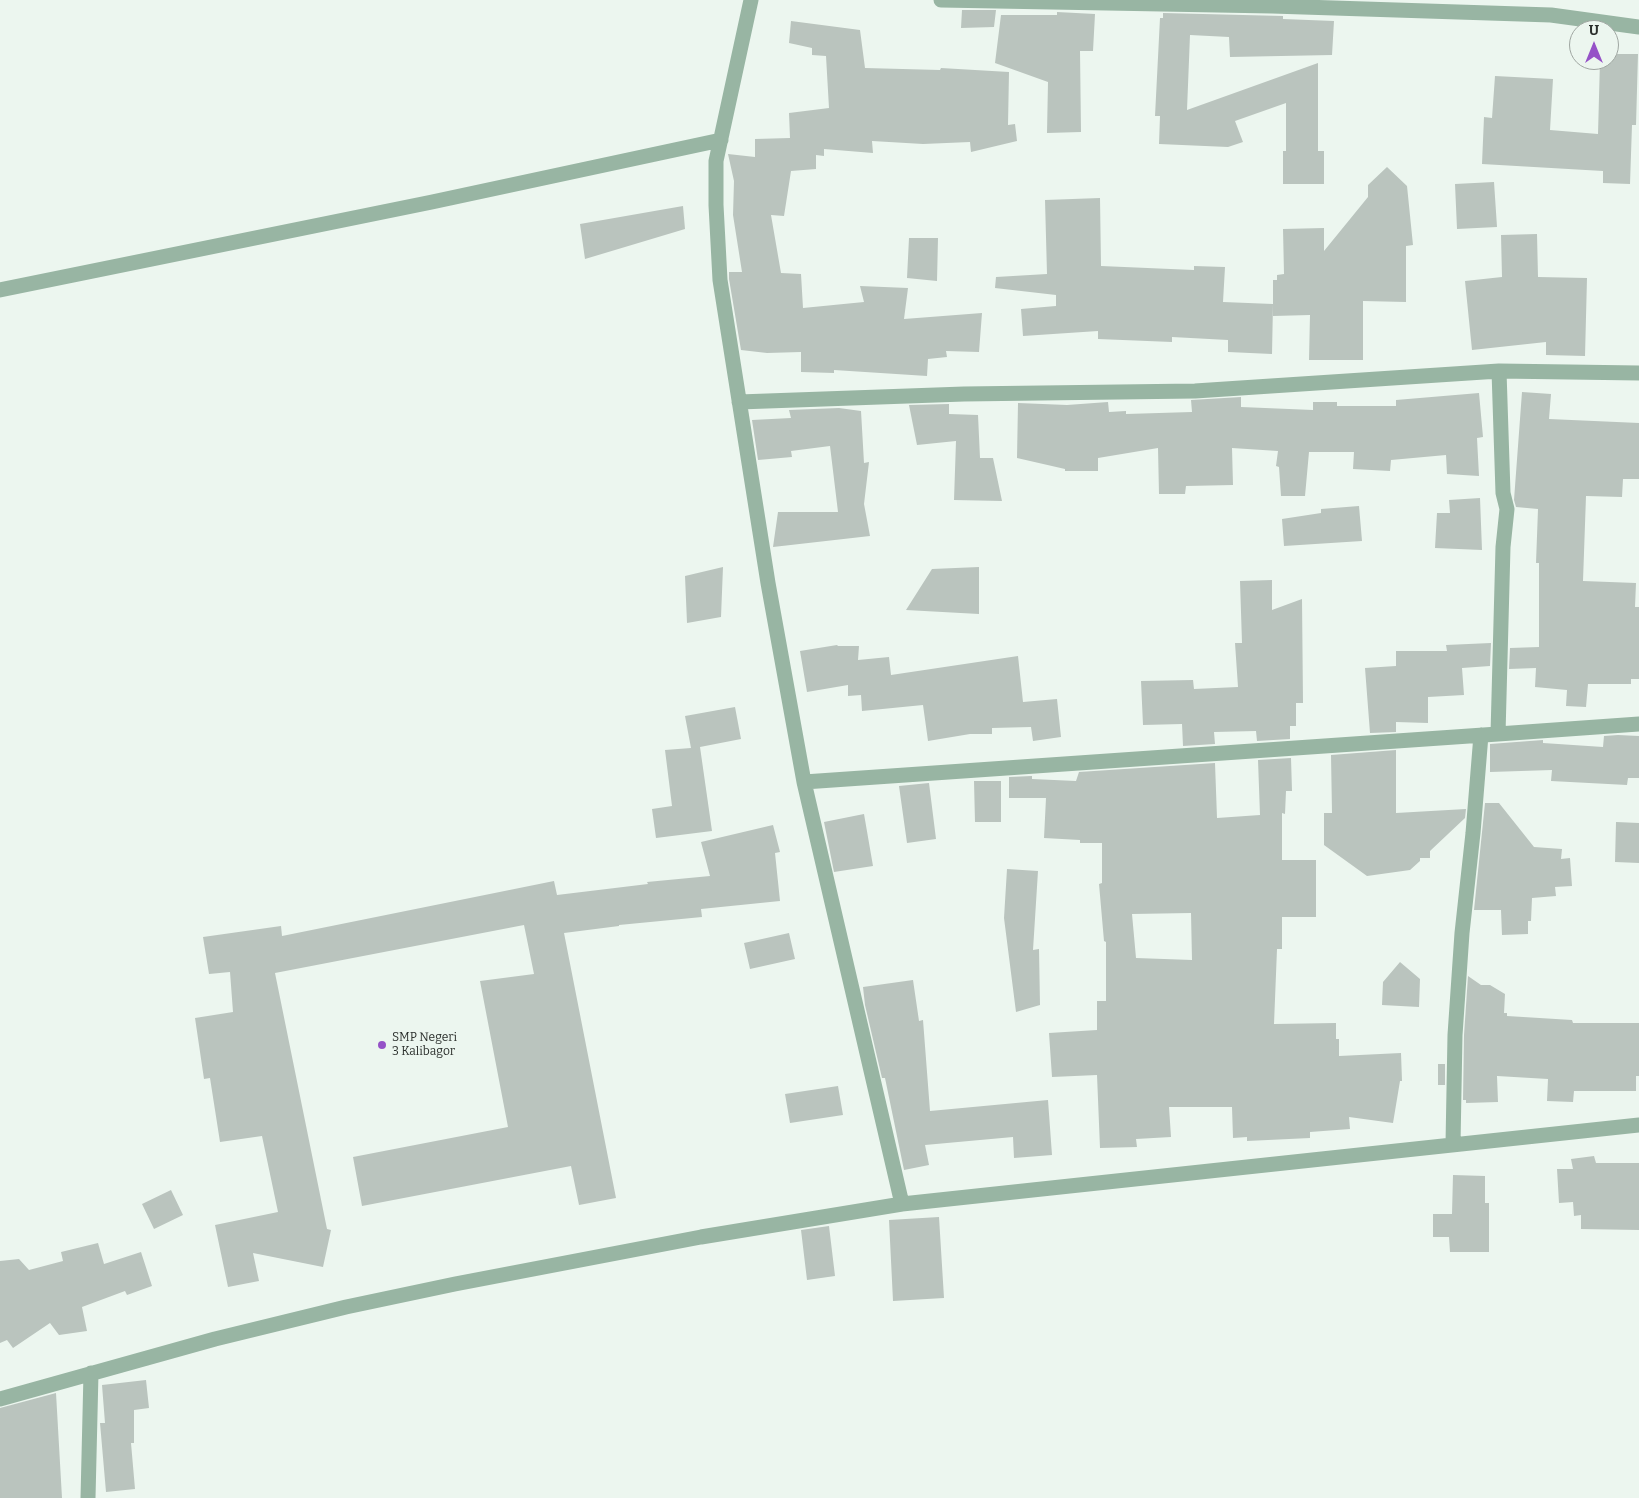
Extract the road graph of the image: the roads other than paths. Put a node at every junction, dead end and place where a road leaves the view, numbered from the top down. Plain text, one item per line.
1 (751, 0) edge
2 (941, 0) edge
3 (1552, 7) edge
4 (1639, 27) edge
5 (721, 140) junction
6 (0, 290) edge
7 (1499, 371) junction
8 (1639, 373) edge
9 (739, 402) junction
10 (1639, 724) edge
11 (1498, 734) junction
12 (1481, 735) junction
13 (804, 782) junction
14 (1639, 1125) edge
15 (1453, 1144) junction
16 (902, 1204) junction
17 (92, 1373) junction
18 (0, 1399) edge
19 (88, 1498) edge

1 - 5 street
2 - 3 street
3 - 4 street
5 - 6 street
5 - 9 street
7 - 8 street
7 - 9 street
7 - 11 street
9 - 13 street
10 - 11 street
11 - 12 street
12 - 13 street
12 - 15 street
13 - 16 street
14 - 15 street
15 - 16 street
16 - 17 street
17 - 18 street
17 - 19 street

